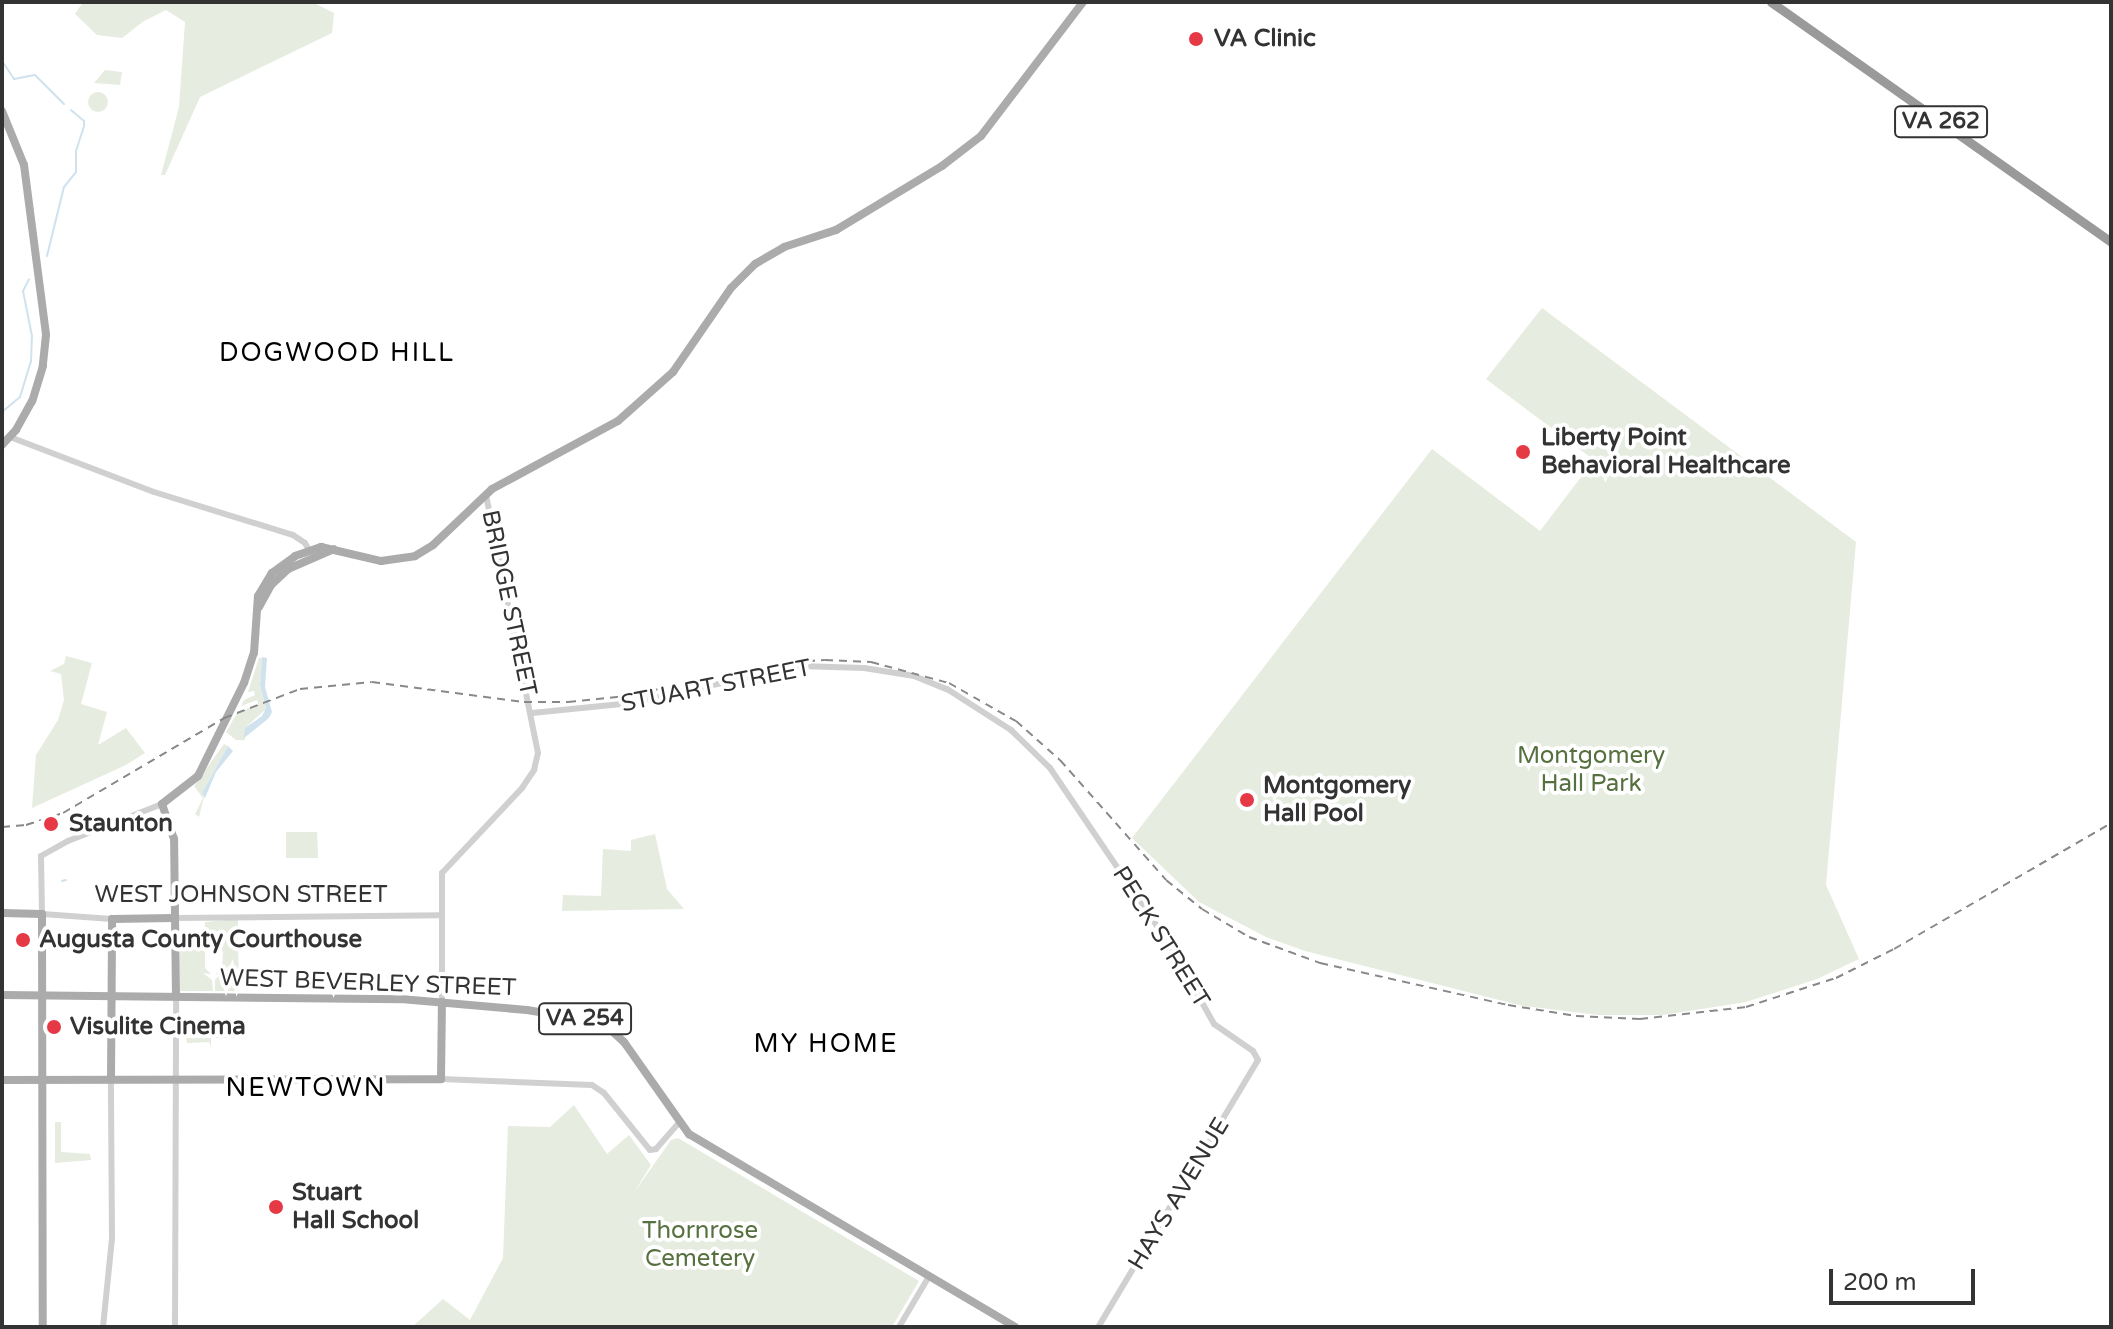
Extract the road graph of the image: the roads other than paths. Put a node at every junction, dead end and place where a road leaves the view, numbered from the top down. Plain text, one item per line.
1 (1083, 2) edge
2 (1771, 2) edge
3 (2, 111) edge
4 (2111, 242) edge
5 (10, 437) junction
6 (2, 445) edge
7 (486, 494) junction
8 (310, 554) junction
9 (532, 713) junction
10 (162, 804) junction
11 (1111, 858) joint
12 (2, 913) edge
13 (42, 914) junction
14 (441, 915) junction
15 (174, 918) junction
16 (112, 919) junction
17 (2, 995) edge
18 (42, 996) junction
19 (176, 996) junction
20 (111, 997) junction
21 (442, 1002) junction
22 (1258, 1061) joint
23 (111, 1079) junction
24 (176, 1079) junction
25 (441, 1079) junction
26 (2, 1080) edge
27 (43, 1080) junction
28 (54, 1080) junction
29 (45, 1104) junction
30 (678, 1124) junction
31 (928, 1278) junction
32 (43, 1327) edge
33 (103, 1327) edge
34 (175, 1327) edge
35 (899, 1327) edge
36 (1015, 1327) edge
37 (1098, 1327) edge

1 - 7 main road
2 - 4 highway, VA 262
3 - 5 main road
5 - 6 main road
5 - 8 street
7 - 8 main road
7 - 9 street, BRIDGE STREET
8 - 10 main road
9 - 11 street, STUART STREET
9 - 14 street, BRIDGE STREET
10 - 13 street
10 - 15 main road
11 - 22 street, PECK STREET
12 - 13 main road
13 - 16 street, WEST JOHNSON STREET
13 - 18 main road
14 - 15 street, WEST JOHNSON STREET
14 - 21 street
15 - 16 main road, WEST JOHNSON STREET
15 - 19 main road
16 - 20 main road
17 - 18 main road, VA 254
18 - 20 main road, WEST BEVERLEY STREET / VA 254
18 - 27 main road
19 - 20 main road, WEST BEVERLEY STREET / VA 254
19 - 21 main road, WEST BEVERLEY STREET / VA 254
19 - 24 street
20 - 23 main road
21 - 25 main road
21 - 30 main road, WEST BEVERLEY STREET / VA 254
22 - 37 street, HAYS AVENUE
23 - 24 main road
23 - 28 main road
23 - 33 street
24 - 25 main road
24 - 34 street
25 - 30 street
26 - 27 main road
27 - 28 main road
27 - 29 main road
28 - 29 main road
29 - 32 main road
30 - 31 main road, WEST BEVERLEY STREET / VA 254
31 - 35 street
31 - 36 main road, WEST BEVERLEY STREET / VA 254

